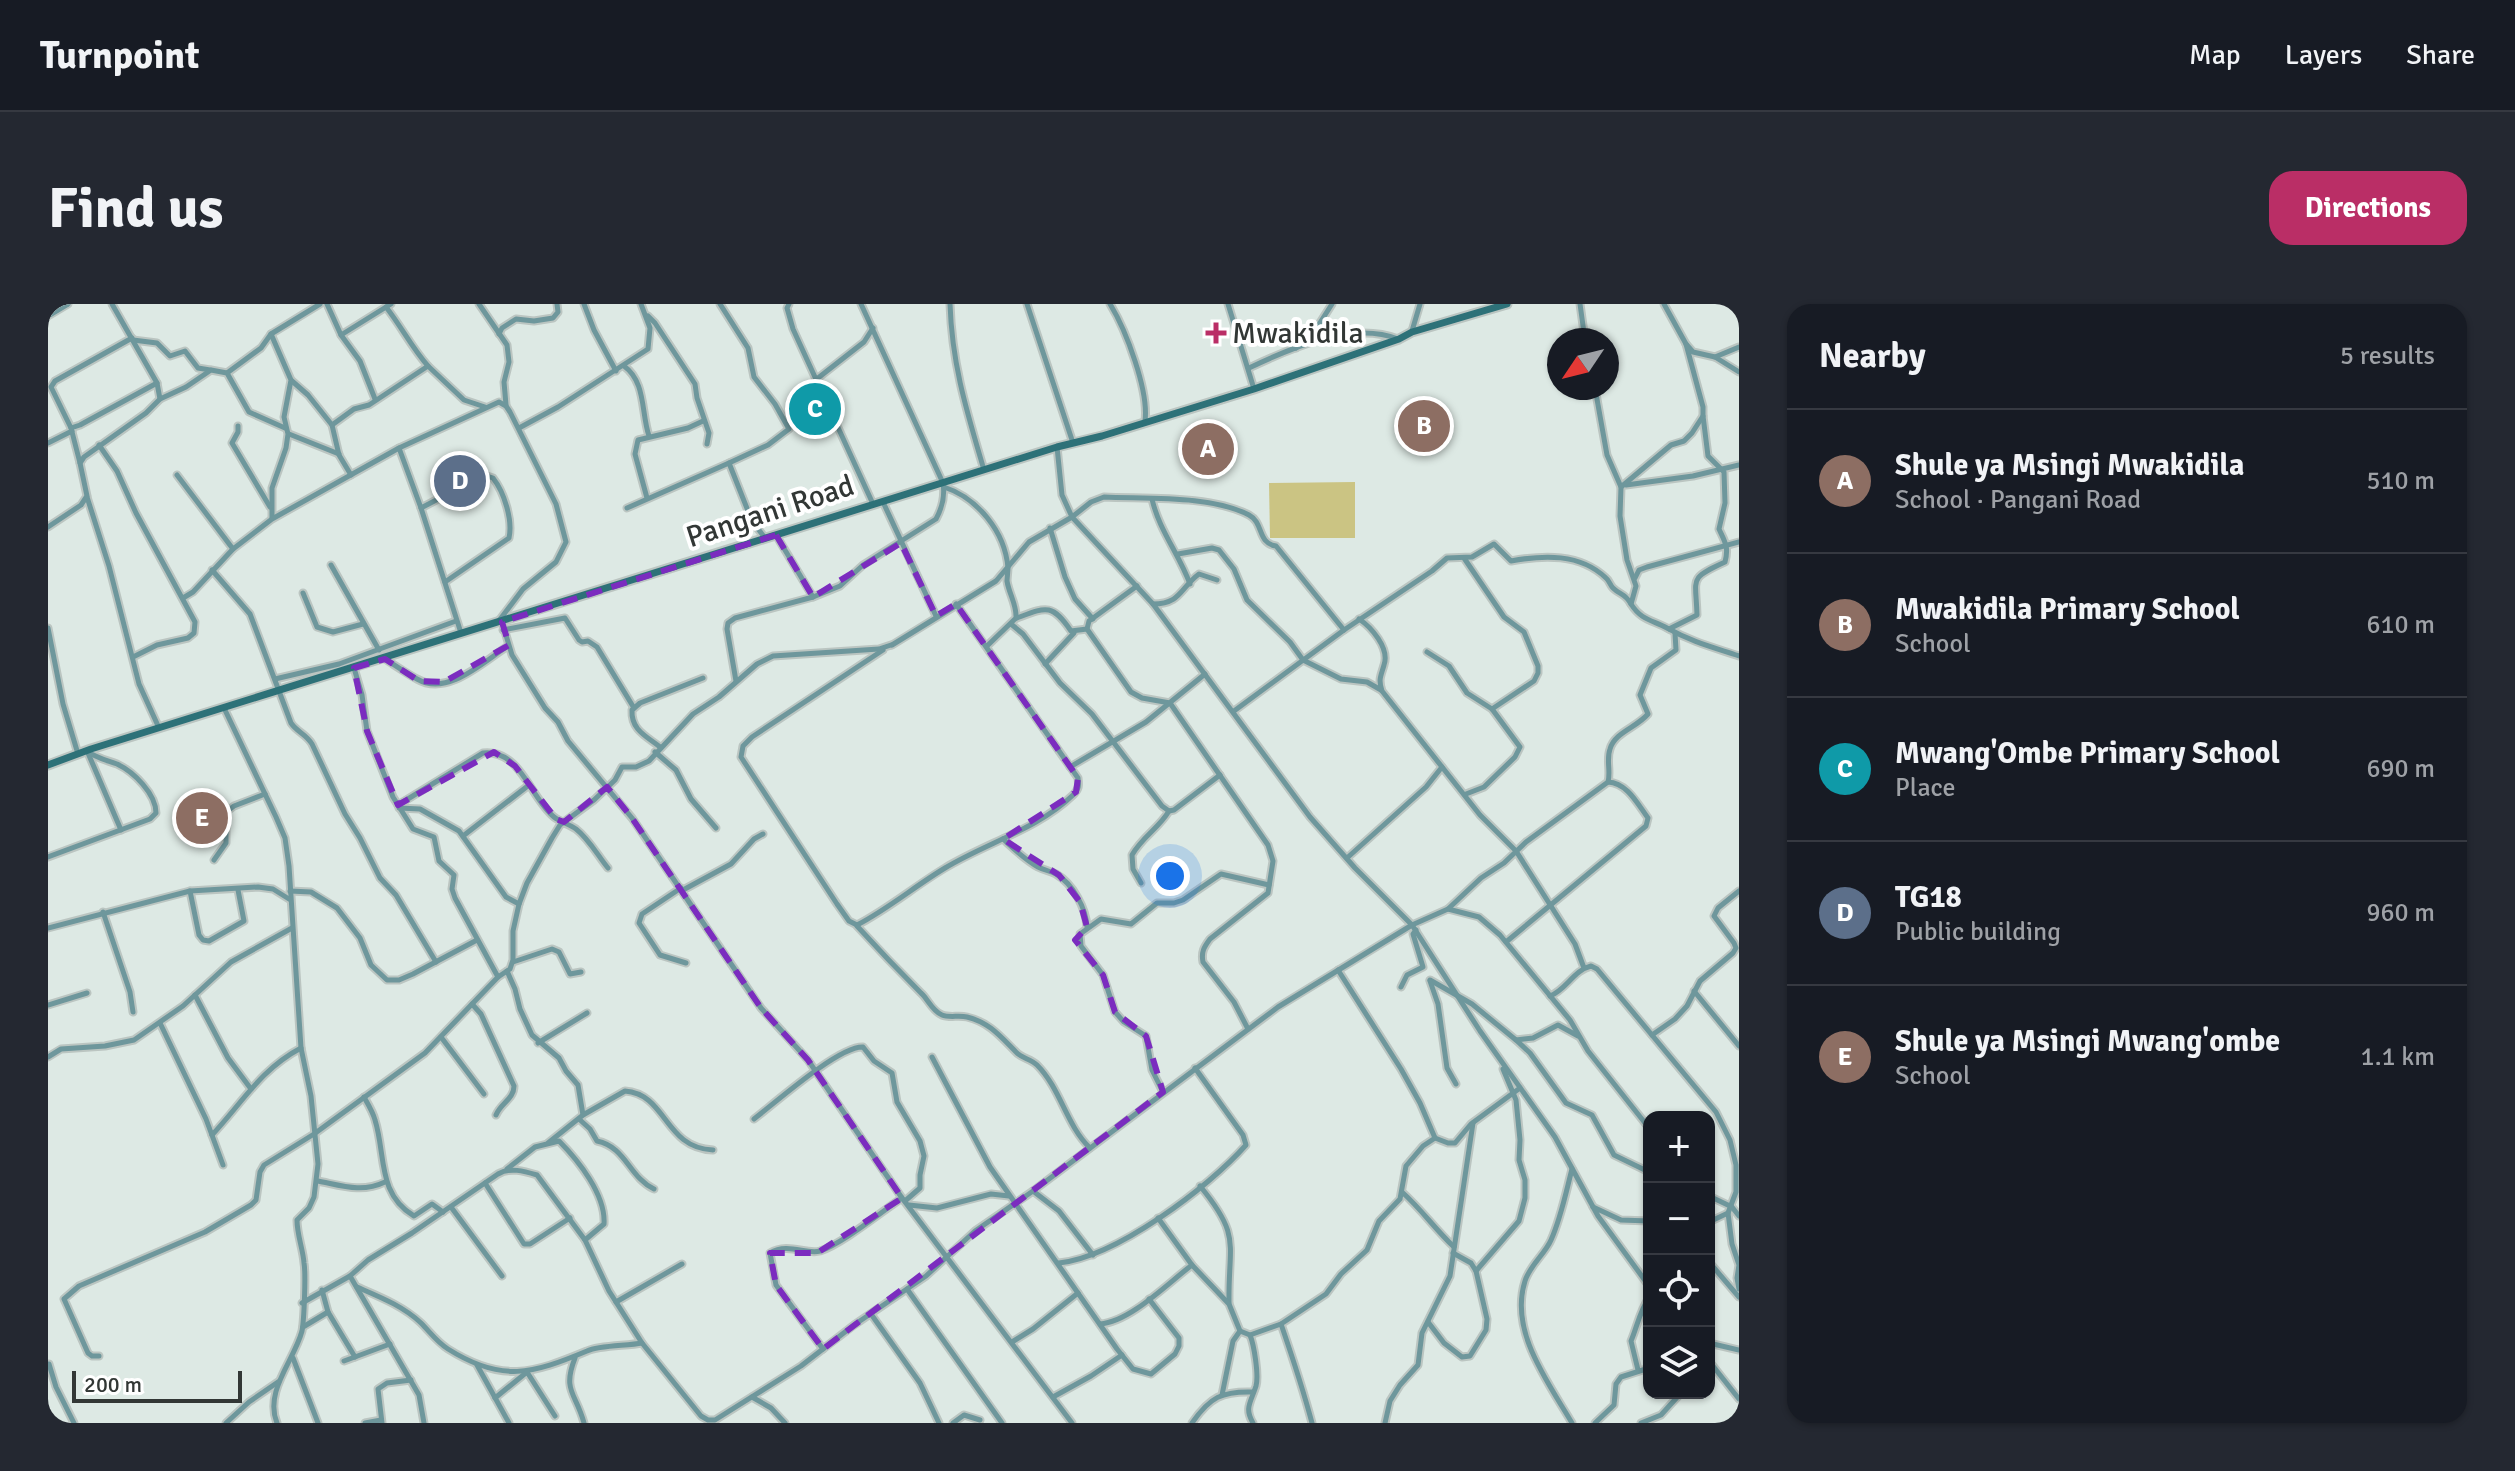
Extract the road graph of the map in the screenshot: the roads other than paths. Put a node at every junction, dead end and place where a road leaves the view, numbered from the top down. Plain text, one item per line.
1 (68, 304) edge
2 (112, 304) edge
3 (119, 304) edge
4 (320, 304) edge
5 (327, 304) edge
6 (479, 304) edge
7 (557, 304) edge
8 (584, 304) edge
9 (641, 304) edge
10 (720, 304) edge
11 (789, 304) edge
12 (861, 304) edge
13 (950, 304) edge
14 (1027, 304) edge
15 (1110, 304) edge
16 (1228, 304) edge
17 (1332, 304) edge
18 (1420, 304) edge
19 (1507, 304) edge
20 (1580, 304) edge
21 (1664, 304) edge
22 (389, 306) edge
23 (645, 313) junction
24 (48, 316) edge
25 (121, 319) junction
26 (874, 327) junction
27 (1583, 328) edge
28 (1412, 332) junction
29 (271, 334) junction
30 (499, 334) junction
31 (341, 335) junction
32 (132, 339) junction
33 (1399, 339) junction
34 (864, 342) junction
35 (1686, 344) junction
36 (1739, 347) edge
37 (882, 349) junction
38 (1296, 349) junction
39 (1715, 357) junction
40 (428, 366) junction
41 (624, 366) junction
42 (1249, 368) junction
43 (211, 370) junction
44 (616, 371) junction
45 (1739, 372) edge
46 (227, 373) junction
47 (818, 378) junction
48 (291, 380) junction
49 (157, 383) junction
50 (49, 387) edge
51 (1254, 389) junction
52 (160, 399) junction
53 (375, 399) junction
54 (1597, 400) edge
55 (506, 406) junction
56 (485, 407) junction
57 (1703, 416) junction
58 (703, 421) junction
59 (1145, 421) junction
60 (332, 425) junction
61 (238, 426) dead end
62 (519, 428) junction
63 (72, 429) junction
64 (287, 431) junction
65 (649, 436) junction
66 (48, 443) edge
67 (1073, 443) junction
68 (707, 444) dead end
69 (99, 445) junction
70 (1057, 447) junction
71 (399, 448) junction
72 (339, 455) junction
73 (80, 463) junction
74 (729, 463) junction
75 (1739, 465) edge
76 (1721, 469) junction
77 (984, 470) junction
78 (177, 475) dead end
79 (351, 475) junction
80 (943, 485) junction
81 (1623, 486) junction
82 (87, 496) junction
83 (647, 498) junction
84 (1152, 499) junction
85 (883, 501) junction
86 (873, 504) junction
87 (421, 508) junction
88 (627, 508) dead end
89 (273, 511) junction
90 (1072, 517) junction
91 (272, 519) junction
92 (48, 527) edge
93 (1050, 528) junction
94 (776, 535) junction
95 (765, 538) junction
96 (1739, 542) edge
97 (901, 543) junction
98 (1727, 544) junction
99 (233, 549) junction
100 (1178, 554) junction
101 (1464, 558) junction
102 (331, 565) dead end
103 (1008, 567) junction
104 (212, 570) junction
105 (1634, 579) junction
106 (1217, 580) dead end
107 (445, 582) junction
108 (1190, 584) junction
109 (1137, 586) junction
110 (303, 593) dead end
111 (813, 597) junction
112 (183, 598) junction
113 (956, 604) junction
114 (1153, 604) junction
115 (1631, 604) junction
116 (936, 616) junction
117 (1016, 618) junction
118 (1093, 619) junction
119 (1359, 619) junction
120 (456, 621) junction
121 (363, 624) junction
122 (1011, 624) junction
123 (501, 625) junction
124 (48, 628) edge
125 (1087, 629) junction
126 (1344, 630) junction
127 (1672, 631) junction
128 (461, 633) junction
129 (1074, 633) junction
130 (48, 637) edge
131 (891, 645) junction
132 (508, 646) junction
133 (987, 646) junction
134 (379, 650) junction
135 (1427, 652) dead end
136 (1739, 656) edge
137 (133, 657) junction
138 (385, 659) junction
139 (1303, 660) junction
140 (1045, 664) junction
141 (354, 668) junction
142 (1205, 674) junction
143 (703, 678) dead end
144 (275, 679) junction
145 (736, 681) junction
146 (1382, 691) junction
147 (280, 692) junction
148 (1170, 703) junction
149 (224, 708) junction
150 (634, 708) junction
151 (1492, 709) junction
152 (1234, 711) junction
153 (159, 728) junction
154 (1113, 741) junction
155 (658, 749) junction
156 (87, 751) junction
157 (78, 754) junction
158 (48, 765) edge
159 (1070, 767) junction
160 (1442, 767) junction
161 (1220, 775) junction
162 (1608, 782) junction
163 (529, 785) junction
164 (607, 787) junction
165 (265, 794) junction
166 (1466, 794) junction
167 (399, 806) junction
168 (1169, 811) junction
169 (564, 822) junction
170 (716, 828) dead end
171 (121, 830) junction
172 (763, 834) dead end
173 (463, 836) junction
174 (1003, 839) junction
175 (1516, 851) junction
176 (48, 857) edge
177 (1347, 858) junction
178 (214, 860) dead end
179 (608, 868) dead end
180 (1141, 883) dead end
181 (1269, 885) junction
182 (682, 889) junction
183 (238, 890) junction
184 (190, 891) junction
185 (290, 891) junction
186 (1739, 891) edge
187 (290, 899) junction
188 (519, 904) junction
189 (1551, 905) junction
190 (1448, 909) junction
191 (103, 912) junction
192 (857, 925) junction
193 (1087, 927) junction
194 (1414, 927) junction
195 (48, 928) edge
196 (292, 928) junction
197 (477, 940) junction
198 (1506, 942) junction
199 (1737, 950) edge
200 (436, 962) junction
201 (512, 963) junction
202 (686, 963) dead end
203 (1584, 968) junction
204 (1338, 970) junction
205 (507, 971) junction
206 (581, 972) dead end
207 (498, 977) junction
208 (1401, 987) dead end
209 (1694, 991) junction
210 (87, 993) dead end
211 (195, 995) junction
212 (1459, 996) junction
213 (1550, 996) junction
214 (472, 1004) junction
215 (48, 1005) edge
216 (133, 1012) dead end
217 (587, 1013) dead end
218 (160, 1023) junction
219 (1248, 1029) junction
220 (1652, 1035) junction
221 (1579, 1036) junction
222 (441, 1037) junction
223 (1516, 1040) junction
224 (538, 1043) junction
225 (1739, 1046) edge
226 (301, 1048) junction
227 (48, 1057) edge
228 (932, 1057) dead end
229 (1499, 1059) junction
230 (1195, 1068) junction
231 (814, 1072) junction
232 (1456, 1084) dead end
233 (1520, 1088) junction
234 (251, 1089) junction
235 (1163, 1092) junction
236 (1512, 1092) junction
237 (484, 1094) dead end
238 (364, 1097) junction
239 (496, 1115) dead end
240 (581, 1117) junction
241 (754, 1119) dead end
242 (1643, 1120) edge
243 (1473, 1123) junction
244 (314, 1134) junction
245 (211, 1136) junction
246 (1435, 1138) junction
247 (548, 1143) junction
248 (1090, 1148) junction
249 (713, 1150) dead end
250 (1737, 1162) edge
251 (223, 1165) dead end
252 (506, 1169) junction
253 (1572, 1169) junction
254 (1641, 1169) joint
255 (1643, 1172) edge
256 (318, 1181) junction
257 (385, 1182) junction
258 (485, 1183) junction
259 (1200, 1186) junction
260 (654, 1189) dead end
261 (1033, 1191) junction
262 (1402, 1192) junction
263 (1012, 1199) junction
264 (1715, 1199) edge
265 (905, 1201) junction
266 (451, 1207) junction
267 (1593, 1207) junction
268 (1732, 1207) junction
269 (443, 1212) junction
270 (1728, 1213) junction
271 (1739, 1216) edge
272 (570, 1218) junction
273 (1158, 1218) junction
274 (1715, 1219) edge
275 (1643, 1221) edge
276 (585, 1240) junction
277 (1454, 1250) junction
278 (1093, 1255) junction
279 (948, 1258) junction
280 (1058, 1263) junction
281 (682, 1264) dead end
282 (1192, 1265) junction
283 (1715, 1269) edge
284 (1476, 1271) junction
285 (350, 1276) junction
286 (502, 1276) dead end
287 (1643, 1278) edge
288 (357, 1287) junction
289 (907, 1289) junction
290 (1739, 1289) edge
291 (322, 1290) junction
292 (1078, 1293) junction
293 (1739, 1297) edge
294 (1149, 1299) junction
295 (616, 1302) junction
296 (302, 1303) junction
297 (1229, 1304) junction
298 (1643, 1307) edge
299 (328, 1312) junction
300 (871, 1314) junction
301 (1428, 1322) junction
302 (1099, 1324) junction
303 (1281, 1324) junction
304 (303, 1327) junction
305 (1240, 1331) junction
306 (1250, 1335) junction
307 (1012, 1342) junction
308 (642, 1343) junction
309 (390, 1344) junction
310 (1715, 1344) edge
311 (823, 1349) junction
312 (1739, 1350) edge
313 (1122, 1355) junction
314 (99, 1356) dead end
315 (355, 1357) junction
316 (293, 1358) junction
317 (575, 1358) junction
318 (344, 1361) dead end
319 (49, 1364) edge
320 (477, 1365) junction
321 (1643, 1369) edge
322 (1715, 1369) edge
323 (1638, 1370) junction
324 (527, 1372) junction
325 (280, 1380) junction
326 (411, 1380) junction
327 (1253, 1392) junction
328 (1222, 1395) junction
329 (752, 1397) junction
330 (1053, 1397) junction
331 (495, 1398) junction
332 (1676, 1399) edge
333 (1739, 1399) edge
334 (555, 1416) dead end
335 (719, 1420) edge
336 (980, 1420) dead end
337 (382, 1421) edge
338 (74, 1423) edge
339 (226, 1423) edge
340 (277, 1423) edge
341 (318, 1423) edge
342 (365, 1423) edge
343 (424, 1423) edge
344 (509, 1423) edge
345 (584, 1423) edge
346 (785, 1423) edge
347 (939, 1423) edge
348 (953, 1423) edge
349 (1002, 1423) edge
350 (1072, 1423) edge
351 (1192, 1423) edge
352 (1253, 1423) edge
353 (1312, 1423) edge
354 (1385, 1423) edge
355 (1572, 1423) edge
356 (1595, 1423) edge
357 (1641, 1423) edge

1 - 24 street
2 - 25 street
3 - 25 street
4 - 29 street
5 - 31 street
6 - 30 street
7 - 30 street
8 - 44 street
9 - 23 street
10 - 74 street
11 - 47 street
12 - 26 street
13 - 77 street
14 - 67 street
15 - 59 street
16 - 42 street
17 - 38 street
18 - 28 street
19 - 28 main road, Pangani Road
20 - 27 street
21 - 35 street
22 - 31 street
22 - 40 street
23 - 41 street
23 - 58 street
25 - 32 street
26 - 34 street
26 - 37 street
28 - 33 main road, Pangani Road
29 - 46 street
29 - 48 street
30 - 55 street
31 - 53 street
32 - 43 street
32 - 49 street
32 - 50 street
33 - 38 street
33 - 51 main road, Pangani Road
34 - 37 street
34 - 47 street
35 - 39 street
35 - 57 street
36 - 39 street
37 - 80 street
38 - 42 street
39 - 45 street
40 - 53 street
40 - 56 street
41 - 44 street
41 - 65 street
42 - 51 street
43 - 46 street
43 - 52 street
44 - 62 street
46 - 64 street
47 - 86 street
48 - 60 street
48 - 64 street
49 - 52 street
49 - 63 street
50 - 63 street
51 - 59 main road, Pangani Road
52 - 69 street
53 - 60 street
54 - 81 street
55 - 56 street
55 - 62 street
56 - 71 street
57 - 76 street
57 - 81 street
58 - 65 street
58 - 68 street
59 - 67 main road, Pangani Road
60 - 72 street
61 - 89 street
62 - 123 street
63 - 66 street
63 - 73 street
64 - 72 street
64 - 89 street
65 - 83 street
67 - 70 main road, Pangani Road
69 - 73 street
69 - 112 street
70 - 77 main road, Pangani Road
70 - 90 street
71 - 79 street
71 - 87 street
72 - 79 street
73 - 82 street
74 - 83 street
74 - 95 street
75 - 76 street
76 - 81 street
76 - 98 street
77 - 80 main road, Pangani Road
78 - 99 street
79 - 91 street
80 - 85 main road, Pangani Road
80 - 97 street
80 - 103 street
81 - 105 street
82 - 92 street
82 - 137 street
83 - 88 street
84 - 90 street
84 - 100 street
84 - 126 street
85 - 86 main road, Pangani Road
85 - 97 street
86 - 94 main road, Pangani Road
87 - 107 street
87 - 107 street
89 - 91 street
90 - 93 street
90 - 109 street
91 - 99 street
93 - 103 street
93 - 118 street
94 - 95 main road, Pangani Road
94 - 111 street
95 - 123 main road, Pangani Road
96 - 98 street
97 - 111 street
97 - 116 street
98 - 105 street
98 - 127 street
99 - 104 street
100 - 108 street
100 - 139 street
101 - 115 street
101 - 119 street
101 - 151 street
102 - 121 street
103 - 113 street
103 - 117 street
104 - 112 street
104 - 144 street
105 - 115 street
106 - 108 street
107 - 120 street
108 - 114 street
109 - 114 street
109 - 118 street
110 - 121 street
111 - 145 street
112 - 137 street
113 - 116 street
113 - 133 street
114 - 142 street
115 - 127 street
116 - 131 street
117 - 122 street
117 - 129 street
118 - 125 street
119 - 126 street
119 - 146 street
120 - 128 street
120 - 134 street
121 - 134 street
122 - 133 street
122 - 140 street
123 - 128 main road, Pangani Road
123 - 132 street
123 - 150 street
124 - 130 street
125 - 129 street
125 - 148 street
126 - 139 street
127 - 136 street
127 - 162 street
128 - 138 main road, Pangani Road
129 - 140 street
130 - 157 street
131 - 145 street
131 - 192 street
132 - 138 street
132 - 164 street
133 - 159 street
134 - 144 street
135 - 151 street
137 - 153 street
138 - 141 main road, Pangani Road
139 - 146 street
139 - 152 street
140 - 154 street
141 - 147 main road, Pangani Road
141 - 167 street
142 - 148 street
142 - 152 street
143 - 150 street
144 - 147 street
145 - 155 street
146 - 160 street
147 - 149 main road, Pangani Road
147 - 200 street
148 - 154 street
148 - 161 street
149 - 153 main road, Pangani Road
149 - 165 street
150 - 155 street
151 - 166 street
152 - 177 street
153 - 156 main road, Pangani Road
154 - 159 street
154 - 168 street
155 - 164 street
155 - 170 street
156 - 157 main road, Pangani Road
156 - 171 street
156 - 171 street
157 - 158 main road, Pangani Road
159 - 174 street
160 - 166 street
160 - 177 street
161 - 168 street
161 - 181 street
162 - 175 street
162 - 189 street
163 - 167 street
163 - 169 street
163 - 173 street
164 - 169 street
164 - 182 street
165 - 178 street
165 - 185 street
166 - 175 street
167 - 173 street
167 - 197 street
168 - 180 street
169 - 179 street
169 - 188 street
171 - 176 street
172 - 182 street
173 - 188 street
174 - 192 street
174 - 193 street
175 - 189 street
175 - 190 street
177 - 194 street
181 - 193 street
181 - 219 street
182 - 202 street
182 - 231 street
183 - 184 street
183 - 184 street
183 - 187 street
184 - 191 street
185 - 187 street
185 - 200 street
186 - 199 street
187 - 196 street
188 - 201 street
189 - 198 street
189 - 203 street
190 - 194 street
190 - 198 street
191 - 195 street
191 - 216 street
192 - 248 street
193 - 235 street
194 - 204 street
194 - 208 street
194 - 212 street
196 - 211 street
196 - 226 street
197 - 200 street
197 - 207 street
198 - 213 street
199 - 209 street
201 - 205 street
201 - 206 street
203 - 213 street
203 - 220 street
204 - 219 street
204 - 246 street
205 - 207 street
205 - 224 street
207 - 214 street
209 - 220 street
209 - 225 street
210 - 215 street
211 - 218 street
211 - 234 street
212 - 223 street
212 - 229 street
212 - 232 street
213 - 221 street
214 - 222 street
214 - 239 street
217 - 224 street
218 - 227 street
218 - 245 street
219 - 230 street
220 - 250 street
221 - 223 street
221 - 242 street
222 - 237 street
222 - 238 street
223 - 254 street
224 - 240 street
226 - 234 street
226 - 244 street
228 - 263 street
229 - 233 street
229 - 236 street
230 - 235 street
230 - 259 street
231 - 241 street
231 - 265 street
231 - 265 street
233 - 236 street
233 - 253 street
234 - 245 street
235 - 248 street
236 - 243 street
236 - 284 street
238 - 244 street
238 - 257 street
240 - 247 street
240 - 249 street
240 - 260 street
243 - 246 street
243 - 277 street
244 - 256 street
244 - 314 street
245 - 251 street
246 - 262 street
247 - 252 street
247 - 276 street
248 - 261 street
250 - 268 street
252 - 258 street
252 - 272 street
253 - 267 street
253 - 355 street
254 - 255 street
256 - 257 street
256 - 296 street
257 - 269 street
258 - 266 street
258 - 272 street
259 - 273 street
259 - 297 street
261 - 263 street
261 - 278 street
262 - 277 street
262 - 303 street
263 - 265 street
263 - 279 street
263 - 280 street
264 - 268 street
265 - 279 street
265 - 311 street
266 - 269 street
266 - 286 street
267 - 275 street
267 - 287 street
268 - 270 street
268 - 271 street
269 - 285 street
270 - 274 street
270 - 290 street
272 - 276 street
273 - 278 street
273 - 282 street
276 - 295 street
277 - 284 street
277 - 301 street
278 - 280 street
279 - 289 street
279 - 307 street
280 - 292 street
281 - 295 street
282 - 294 street
282 - 297 street
283 - 293 street
284 - 301 street
285 - 288 street
285 - 291 street
288 - 309 street
288 - 320 street
289 - 300 street
289 - 349 street
291 - 296 street
291 - 299 street
292 - 302 street
292 - 307 street
294 - 302 street
294 - 313 street
295 - 308 street
296 - 304 street
297 - 305 street
298 - 323 street
299 - 304 street
299 - 315 street
300 - 311 street
300 - 347 street
301 - 354 street
302 - 313 street
303 - 306 street
303 - 353 street
304 - 316 street
305 - 306 street
305 - 328 street
306 - 327 street
307 - 330 street
308 - 317 street
308 - 335 street
309 - 315 street
309 - 326 street
310 - 312 street
311 - 329 street
313 - 330 street
315 - 318 street
316 - 325 street
316 - 341 street
317 - 324 street
317 - 345 street
319 - 338 street
320 - 324 street
320 - 331 street
321 - 323 street
322 - 333 street
323 - 356 street
324 - 331 street
324 - 334 street
325 - 339 street
325 - 340 street
326 - 337 street
326 - 343 street
327 - 328 street
327 - 352 street
328 - 351 street
329 - 335 street
329 - 346 street
330 - 350 street
331 - 344 street
332 - 357 street
336 - 348 street
337 - 342 street

